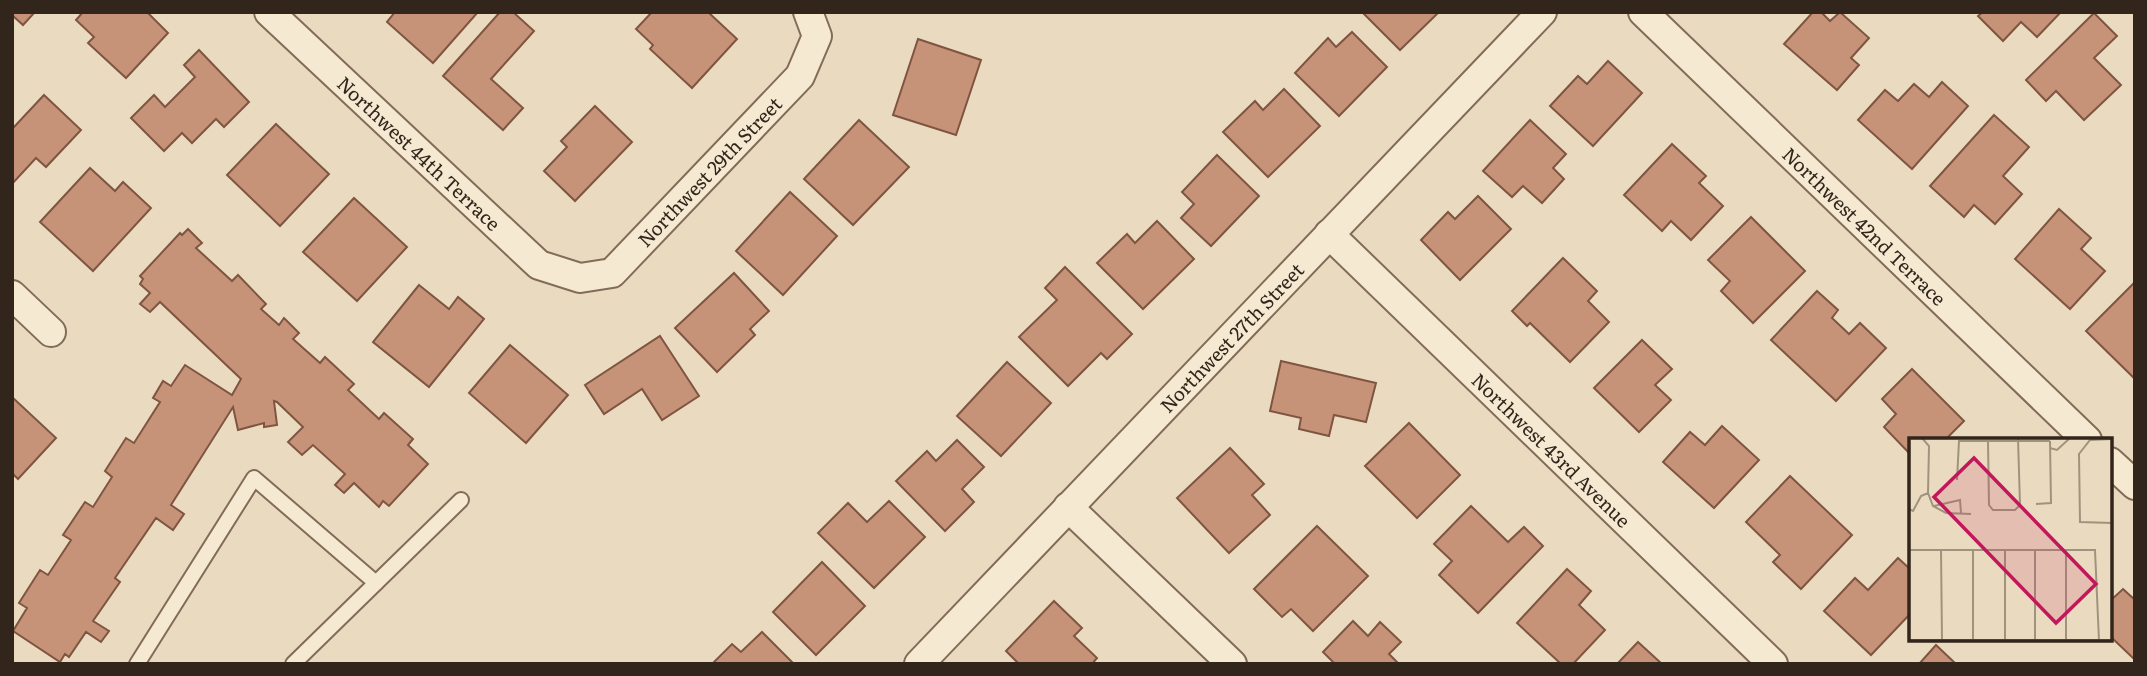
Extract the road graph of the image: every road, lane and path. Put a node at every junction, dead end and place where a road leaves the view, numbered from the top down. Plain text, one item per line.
1 (269, 12) edge
2 (1542, 12) edge
3 (1643, 12) edge
4 (813, 24) edge
5 (1329, 234) junction
6 (580, 278) joint
7 (12, 295) edge
8 (51, 332) dead end
9 (2085, 438) edge
10 (2112, 464) edge
11 (2135, 485) edge
12 (461, 500) dead end
13 (1068, 507) junction
14 (376, 583) junction
15 (137, 664) edge
16 (293, 664) edge
17 (919, 664) edge
18 (1231, 664) edge
19 (1773, 664) edge

1 - 6 street, Northwest 44th Terrace
2 - 5 street, Northwest 27th Street
3 - 9 street, Northwest 42nd Terrace
4 - 6 street, Northwest 29th Street
5 - 13 street, Northwest 27th Street
5 - 19 street, Northwest 43rd Avenue
7 - 8 street
10 - 11 street
12 - 14 lane
13 - 17 street, Northwest 27th Street
13 - 18 street
14 - 15 lane
14 - 16 lane

